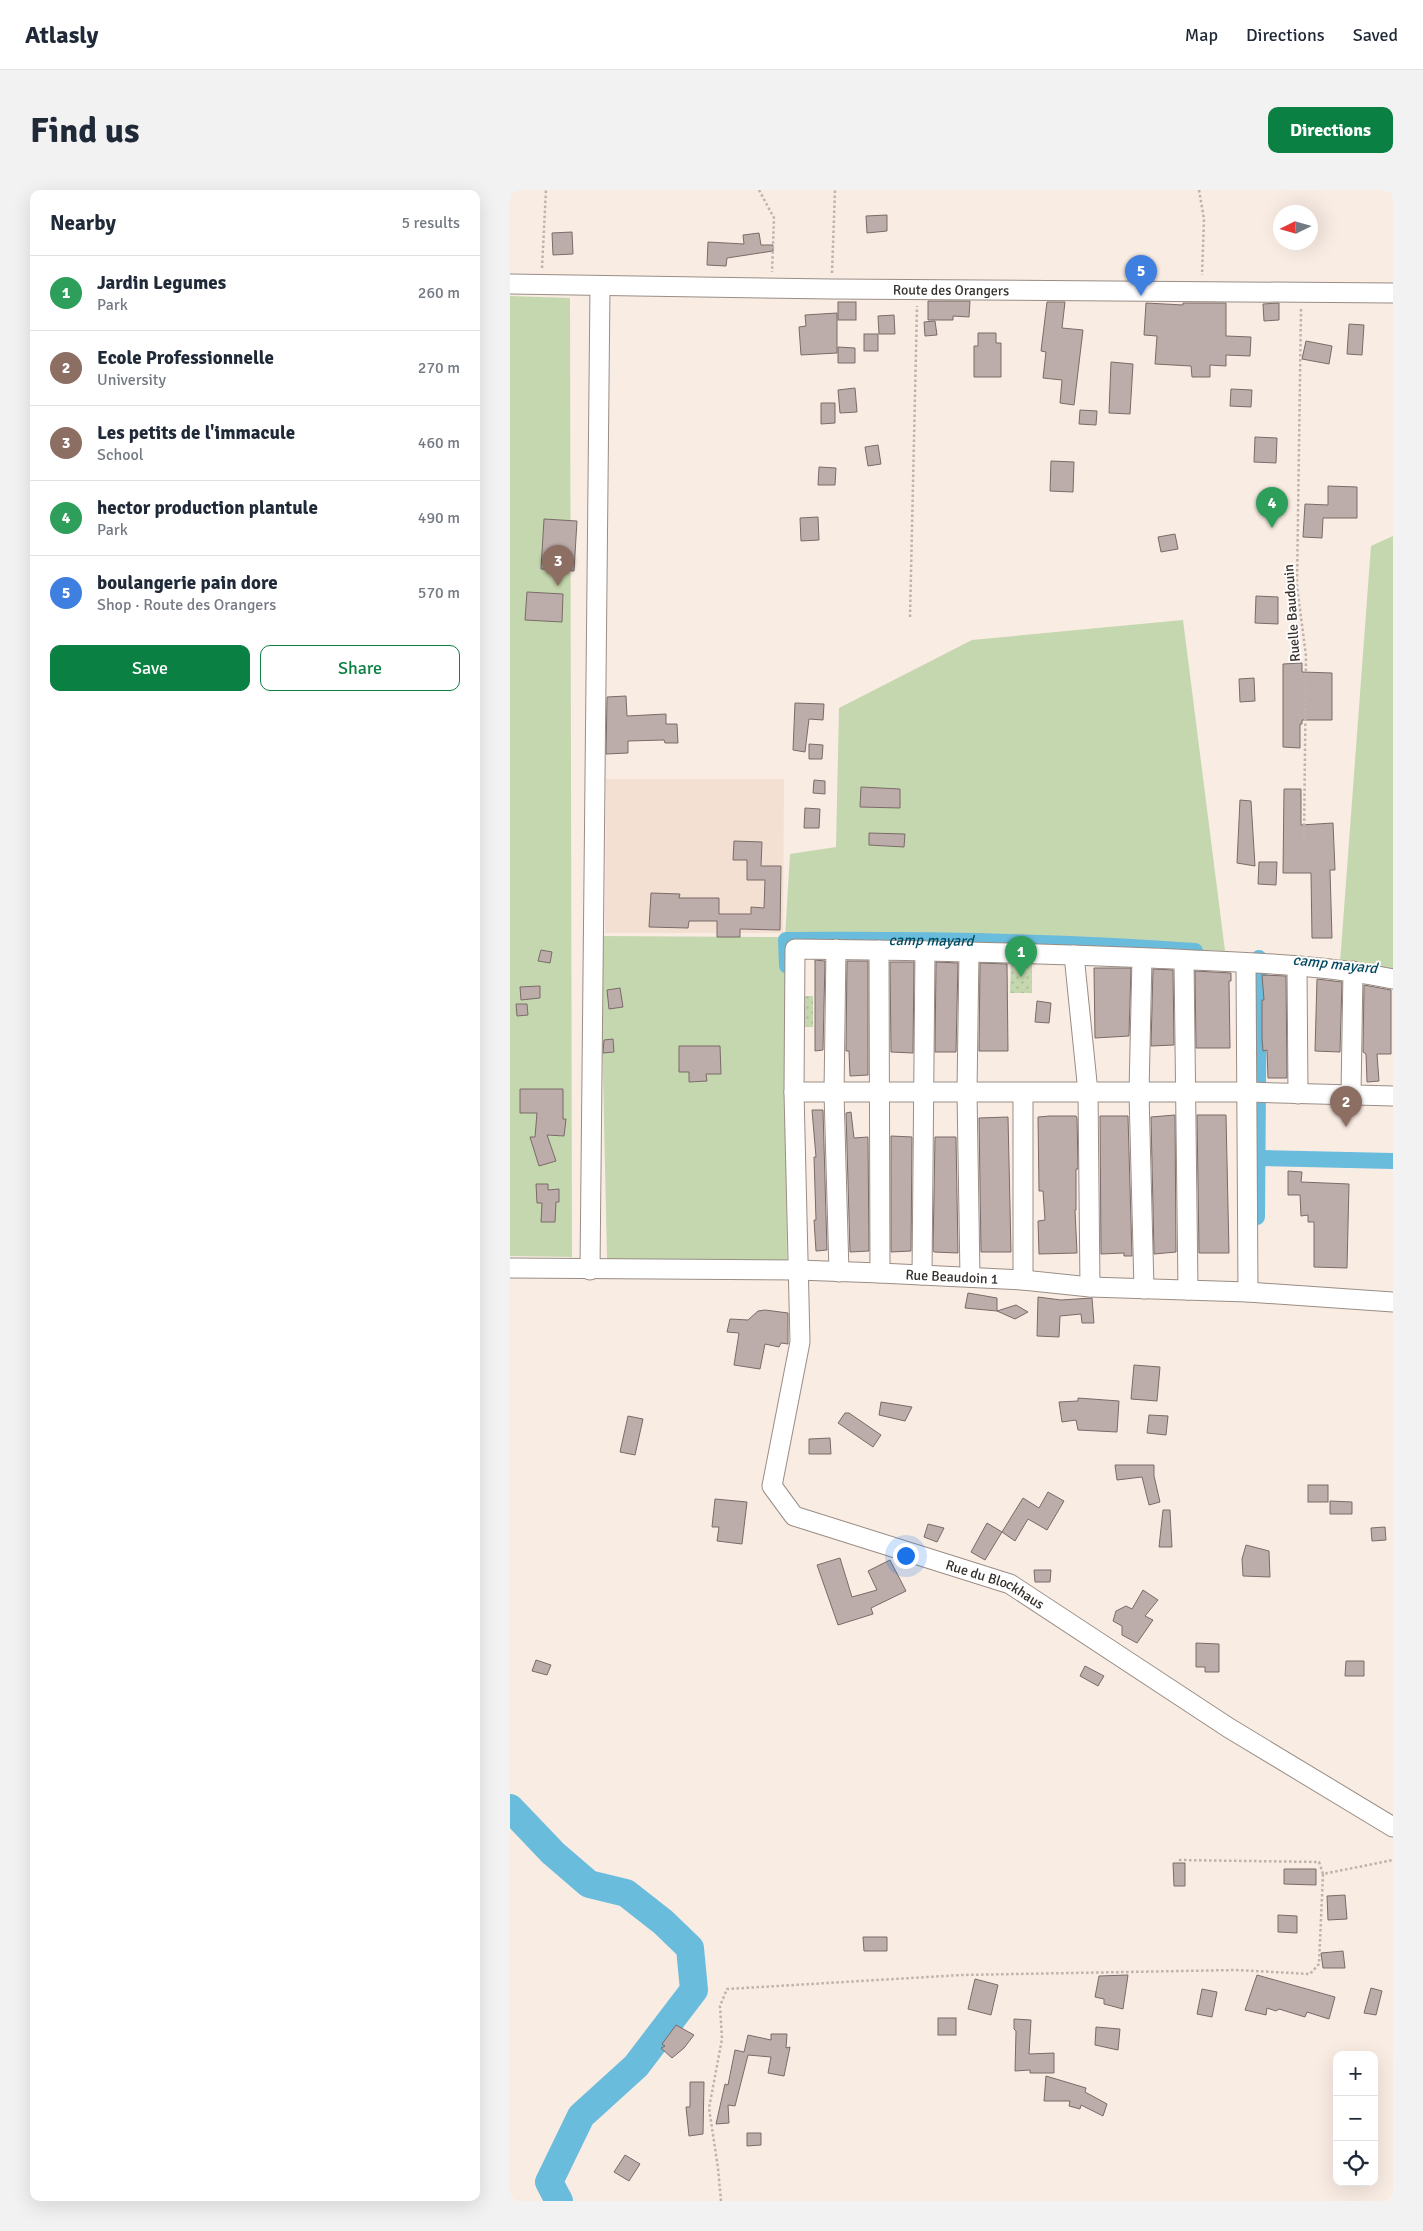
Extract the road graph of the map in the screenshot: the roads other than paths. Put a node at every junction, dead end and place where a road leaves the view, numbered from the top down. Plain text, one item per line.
1 (510, 284) edge
2 (600, 287) junction
3 (1393, 293) edge
4 (836, 949) junction
5 (879, 950) junction
6 (925, 951) junction
7 (969, 952) junction
8 (1074, 955) junction
9 (1142, 958) junction
10 (1184, 960) junction
11 (1253, 964) junction
12 (1297, 967) junction
13 (1353, 971) junction
14 (1393, 979) edge
15 (794, 1092) junction
16 (880, 1092) junction
17 (967, 1092) junction
18 (1023, 1092) junction
19 (1088, 1092) junction
20 (1186, 1092) junction
21 (1393, 1092) edge
22 (834, 1093) junction
23 (922, 1093) junction
24 (1139, 1093) junction
25 (1253, 1093) junction
26 (1298, 1094) junction
27 (1352, 1095) junction
28 (510, 1268) edge
29 (590, 1270) junction
30 (798, 1270) junction
31 (839, 1272) junction
32 (880, 1274) junction
33 (922, 1275) junction
34 (970, 1277) junction
35 (1023, 1280) junction
36 (1090, 1287) junction
37 (1144, 1290) junction
38 (1188, 1290) junction
39 (1248, 1292) junction
40 (1393, 1302) edge
41 (1393, 1827) edge

1 - 2 street, Route des Orangers
2 - 3 street, Route des Orangers
2 - 29 street
4 - 5 street
4 - 15 street, Rue du Blockhaus
4 - 22 street
5 - 6 street
5 - 16 street
6 - 7 street
6 - 23 street
7 - 8 street
7 - 17 street
8 - 9 street
8 - 19 street
9 - 10 street
9 - 24 street
10 - 11 street
10 - 20 street
11 - 12 street
11 - 25 street
12 - 13 street
12 - 26 street
13 - 14 street
13 - 27 street
15 - 22 street
15 - 30 street, Rue du Blockhaus
16 - 22 street
16 - 23 street
16 - 32 street
17 - 18 street
17 - 23 street
17 - 34 street
18 - 19 street
18 - 35 street
19 - 24 street
19 - 36 street
20 - 24 street
20 - 25 street
20 - 38 street
21 - 27 street
22 - 31 street
23 - 33 street
24 - 37 street
25 - 26 street
25 - 39 street
26 - 27 street
28 - 29 street, Rue Beaudoin 1
29 - 30 street, Rue Beaudoin 1
30 - 31 street, Rue Beaudoin 1
30 - 41 street, Rue du Blockhaus
31 - 32 street, Rue Beaudoin 1
32 - 33 street, Rue Beaudoin 1
33 - 34 street, Rue Beaudoin 1
34 - 35 street, Rue Beaudoin 1
35 - 36 street, Rue Beaudoin 1
36 - 37 street, Rue Beaudoin 1
37 - 38 street, Rue Beaudoin 1
38 - 39 street, Rue Beaudoin 1
39 - 40 street, Rue Beaudoin 1

